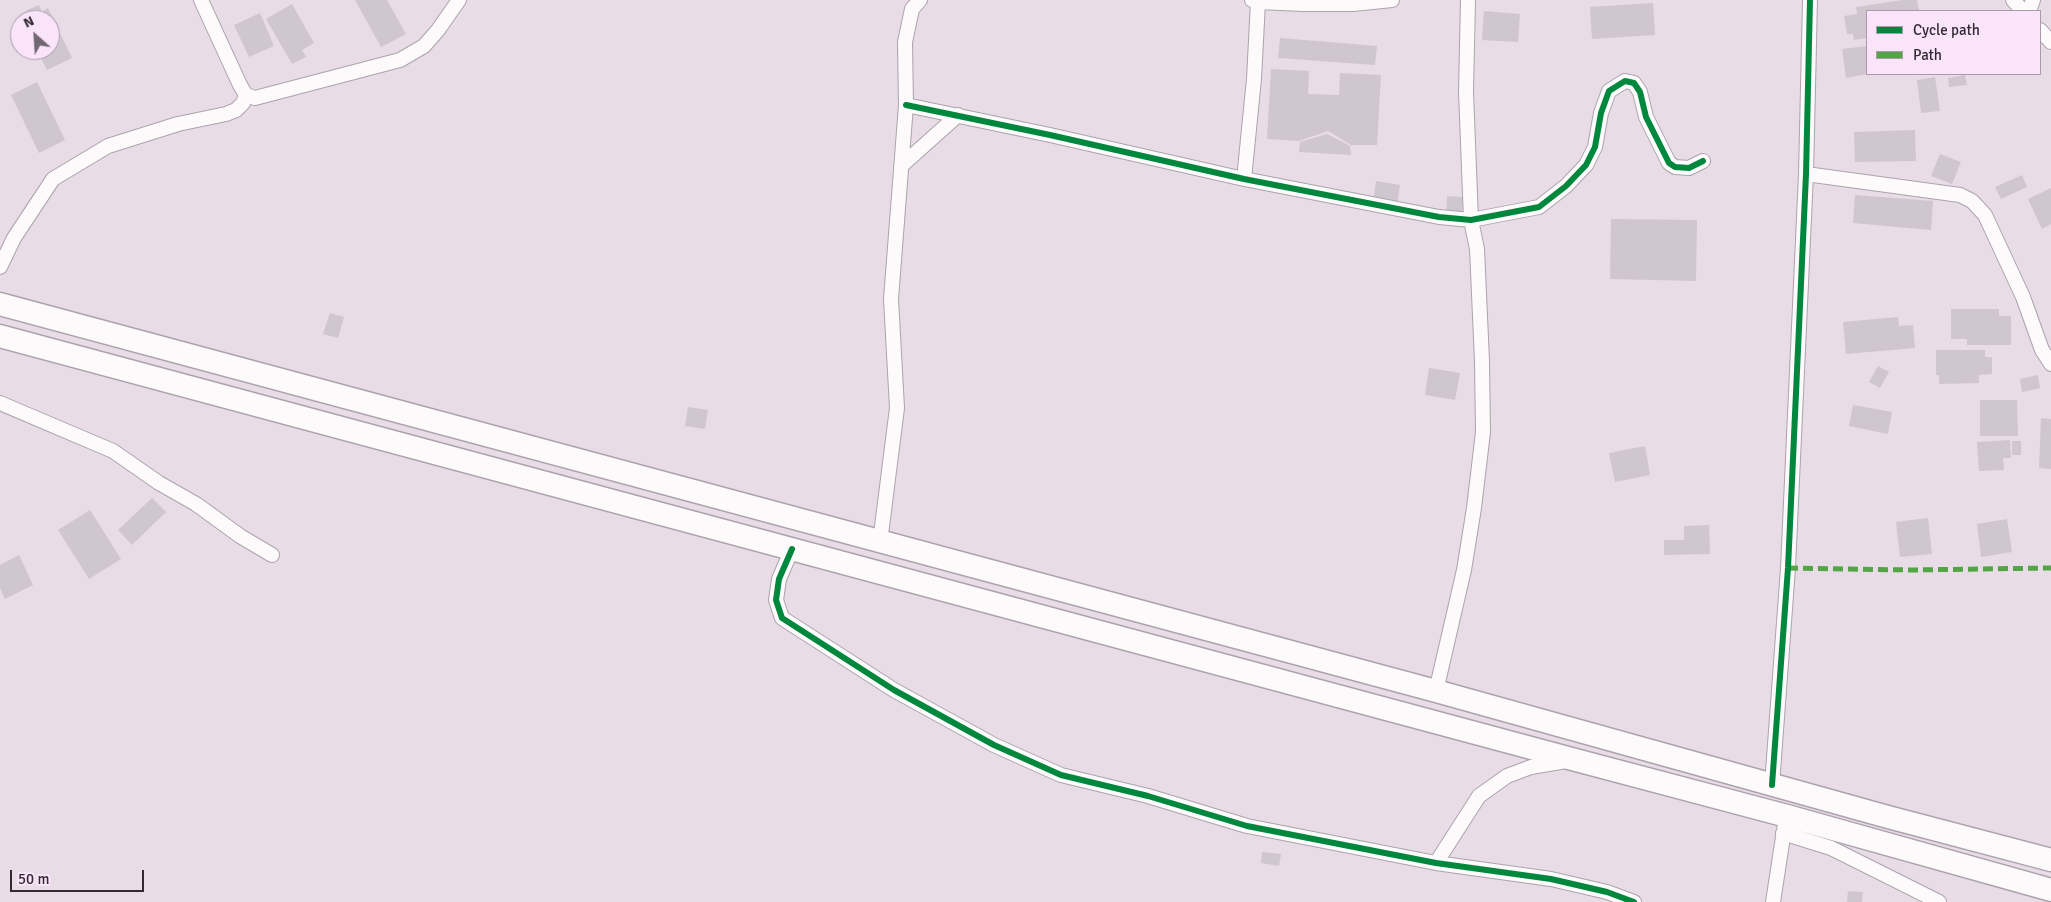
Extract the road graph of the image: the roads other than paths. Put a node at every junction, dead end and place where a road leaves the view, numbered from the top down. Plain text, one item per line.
1 (202, 0) edge
2 (459, 0) edge
3 (920, 0) edge
4 (1392, 0) edge
5 (1468, 0) edge
6 (1810, 0) edge
7 (2013, 0) edge
8 (1255, 1) edge
9 (2022, 10) edge
10 (2041, 31) edge
11 (2051, 42) edge
12 (246, 95) junction
13 (906, 105) junction
14 (958, 116) junction
15 (1703, 161) dead end
16 (901, 166) junction
17 (1806, 174) junction
18 (1244, 179) junction
19 (1471, 220) junction
20 (0, 267) edge
21 (0, 304) edge
22 (0, 336) edge
23 (2051, 364) edge
24 (0, 403) edge
25 (880, 542) junction
26 (792, 550) junction
27 (272, 555) dead end
28 (1436, 691) junction
29 (1572, 760) junction
30 (1772, 785) junction
31 (1785, 824) junction
32 (2051, 860) edge
33 (1436, 863) junction
34 (2051, 890) edge
35 (1634, 902) edge
36 (1773, 902) edge
37 (1939, 902) edge

1 - 12 street
2 - 12 street
3 - 13 street
4 - 8 street
5 - 19 street
6 - 17 street
7 - 9 street
8 - 18 street
10 - 11 street
12 - 20 street
13 - 14 street
13 - 16 street
14 - 16 street
14 - 18 street
15 - 19 street
16 - 25 street
17 - 23 street
17 - 30 street
18 - 19 street
19 - 28 street
21 - 25 highway
22 - 26 highway
24 - 27 street
25 - 28 highway
26 - 29 highway
26 - 33 street
28 - 30 highway
29 - 31 highway
29 - 33 street
30 - 32 highway
31 - 34 highway
31 - 36 street
31 - 37 street
33 - 35 street

